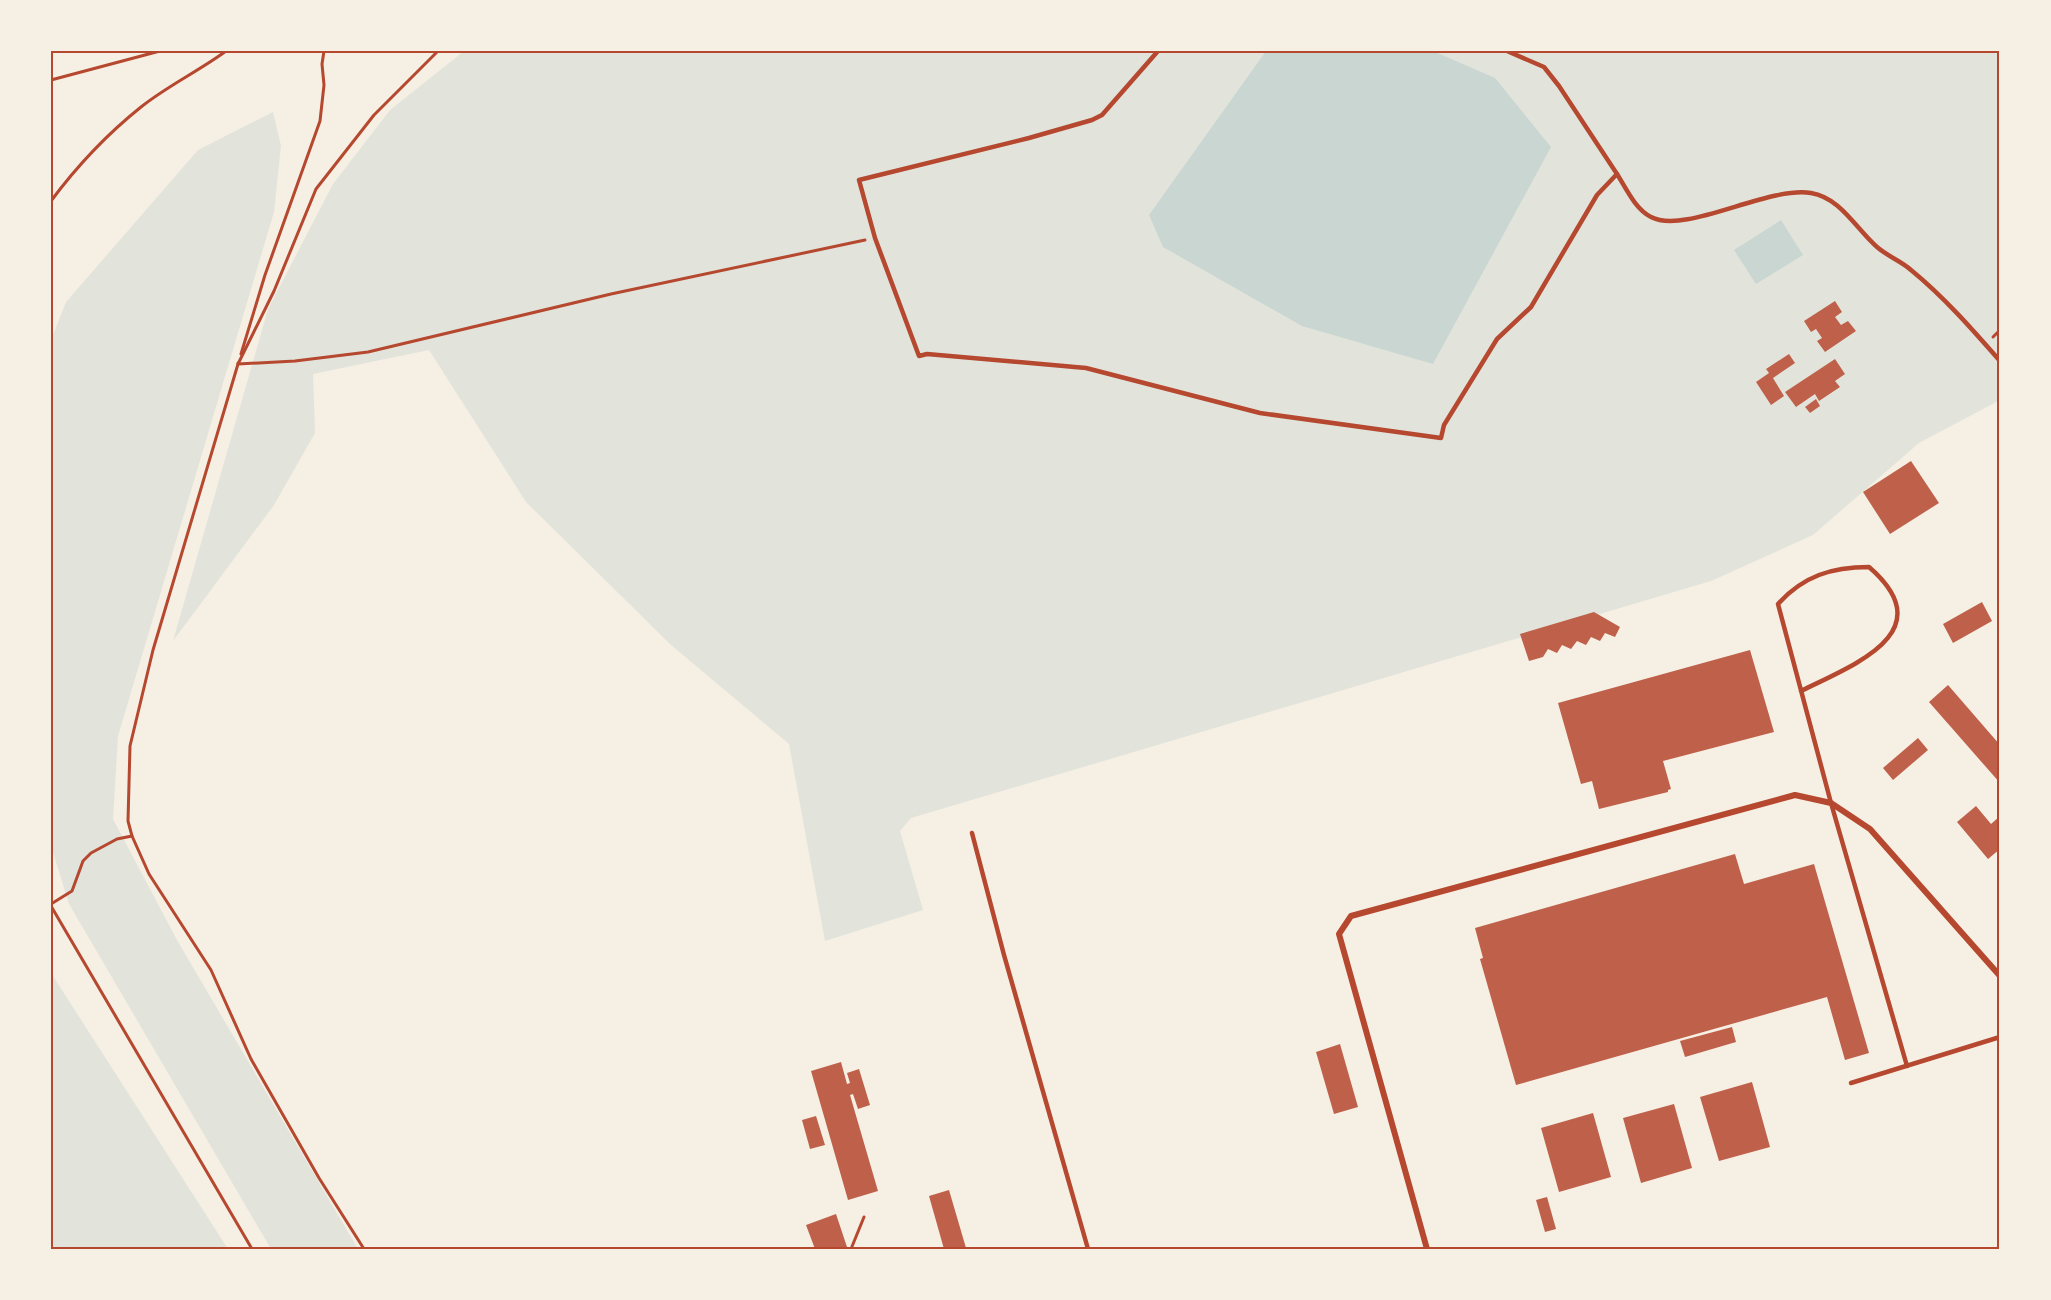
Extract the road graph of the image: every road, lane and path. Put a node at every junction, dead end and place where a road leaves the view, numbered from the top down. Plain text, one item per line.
1 (160, 51) edge
2 (226, 51) edge
3 (324, 51) edge
4 (438, 51) edge
5 (1158, 51) edge
6 (1507, 51) edge
7 (51, 80) edge
8 (1617, 174) junction
9 (51, 201) edge
10 (875, 238) junction
11 (2000, 362) edge
12 (238, 364) junction
13 (1801, 691) junction
14 (1831, 803) junction
15 (972, 832) dead end
16 (132, 836) junction
17 (51, 905) edge
18 (2000, 976) edge
19 (2000, 1037) edge
20 (1906, 1066) junction
21 (1851, 1083) dead end
22 (864, 1217) dead end
23 (252, 1249) edge
24 (364, 1249) edge
25 (850, 1249) edge
26 (1088, 1249) edge
27 (1427, 1249) edge

1 - 7 path
2 - 9 path
3 - 12 path
4 - 12 path
5 - 10 lane
6 - 8 lane
8 - 10 lane
8 - 11 lane
10 - 12 path
12 - 16 path
13 - 13 lane
13 - 14 lane
14 - 18 street
14 - 20 lane
14 - 27 street
15 - 26 lane
16 - 17 path
16 - 24 path
17 - 23 path
19 - 20 lane
20 - 21 lane
22 - 25 path

